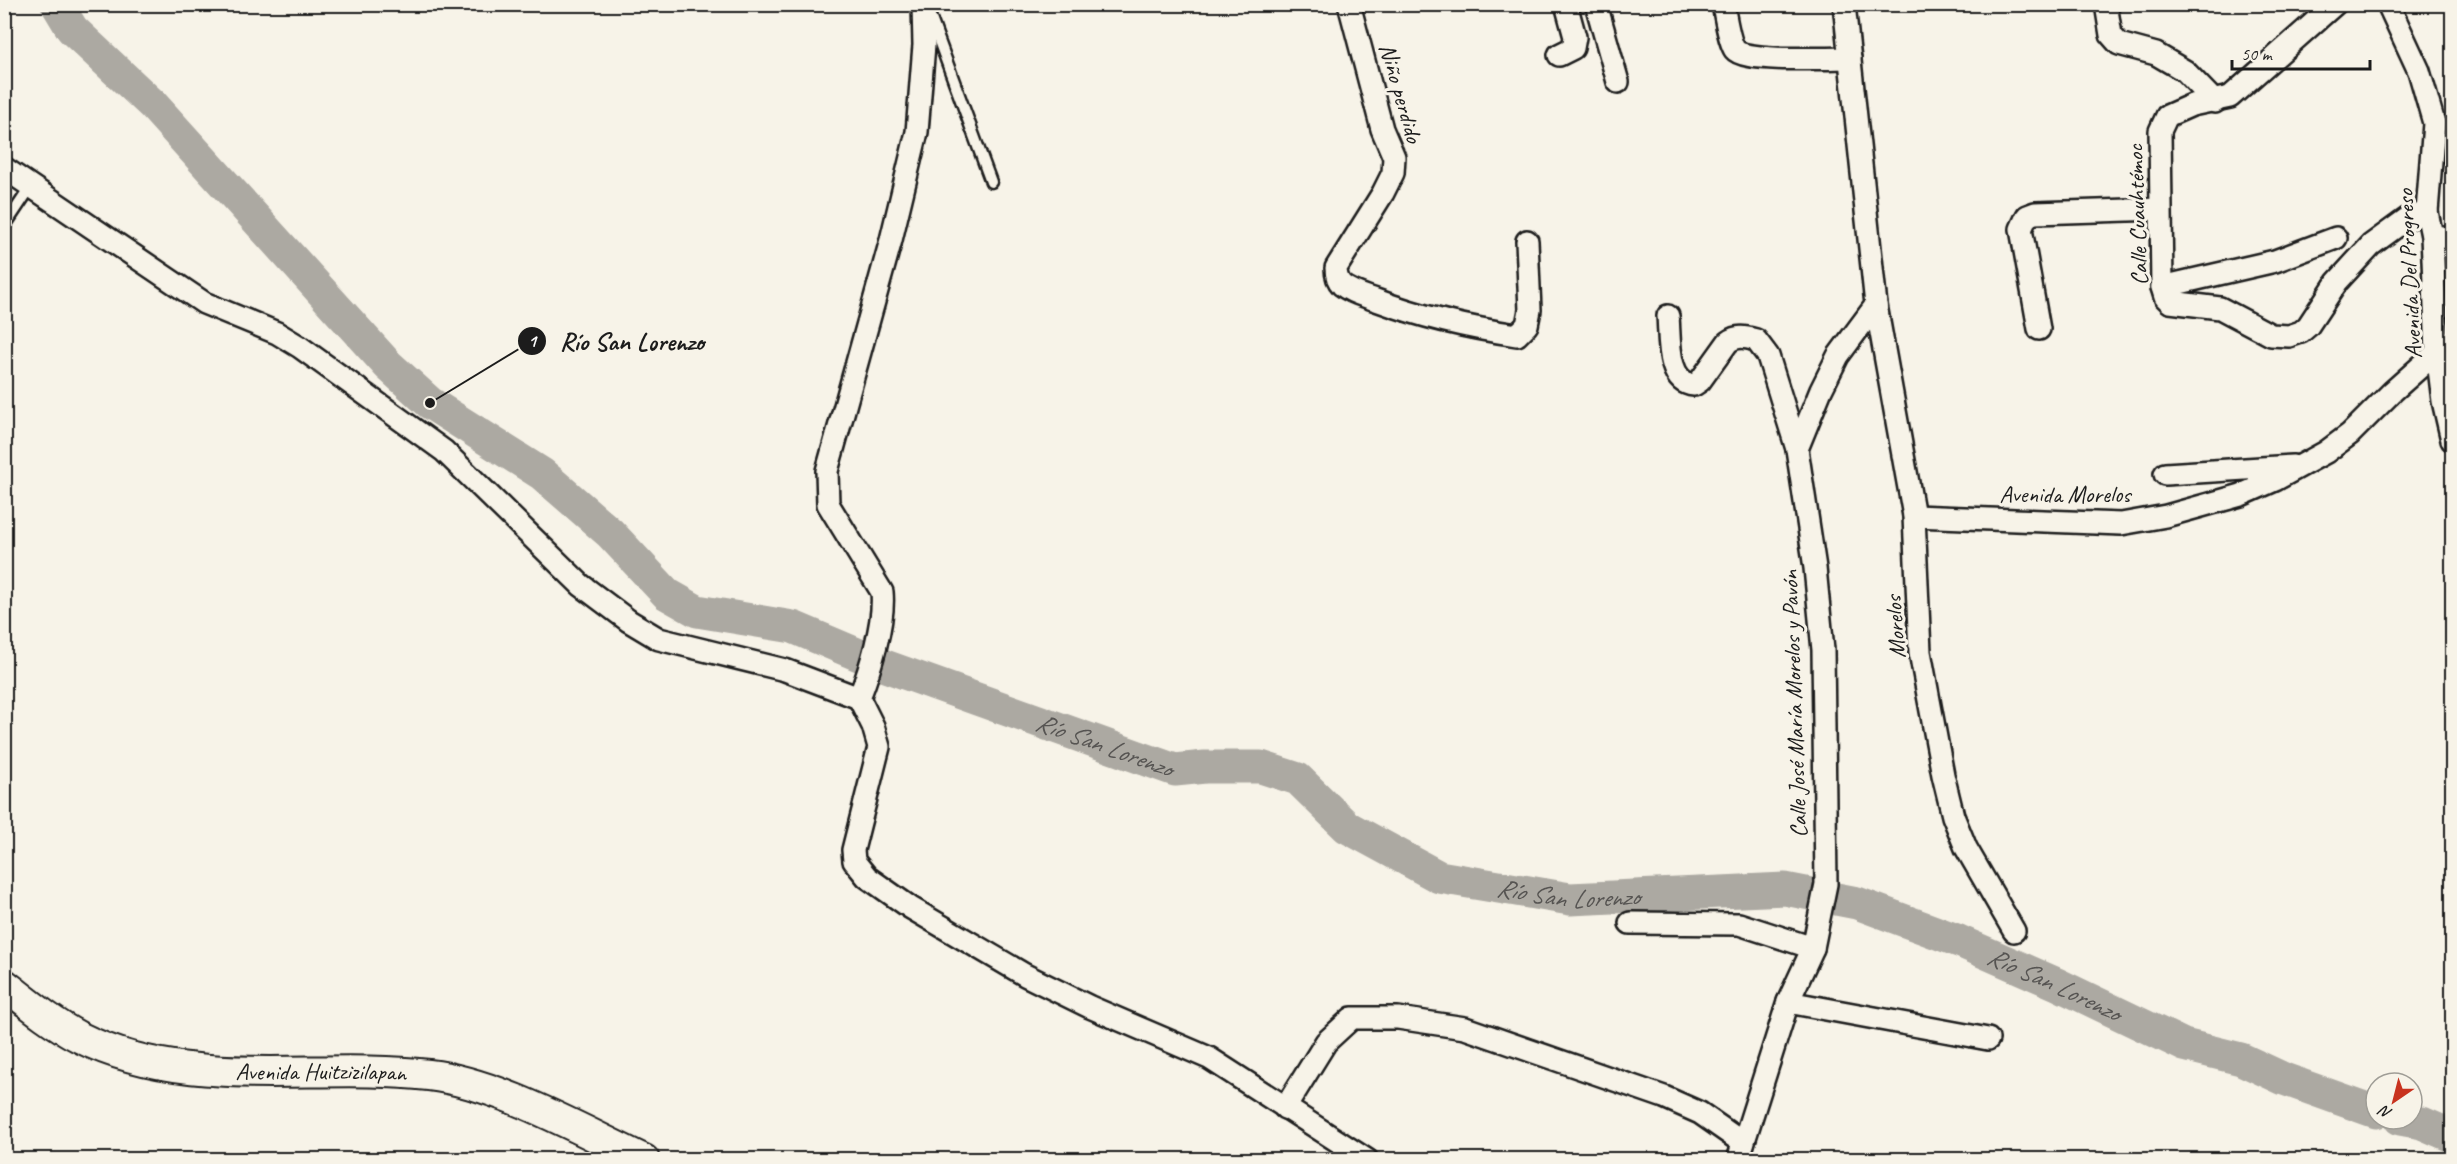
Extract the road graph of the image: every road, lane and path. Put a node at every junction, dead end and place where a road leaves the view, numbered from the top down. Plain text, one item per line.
1 (924, 4) edge
2 (1349, 4) edge
3 (1566, 4) edge
4 (1596, 4) edge
5 (1723, 4) edge
6 (1844, 4) edge
7 (2106, 4) edge
8 (2335, 4) edge
9 (2388, 4) edge
10 (1559, 55) dead end
11 (1850, 58) junction
12 (1618, 82) dead end
13 (2215, 102) junction
14 (4, 168) edge
15 (991, 182) dead end
16 (32, 185) junction
17 (2160, 210) junction
18 (2427, 212) junction
19 (4, 227) edge
20 (2336, 237) dead end
21 (2442, 237) edge
22 (1527, 241) dead end
23 (2166, 294) junction
24 (1876, 305) junction
25 (1668, 316) dead end
26 (2039, 329) dead end
27 (2445, 351) edge
28 (2452, 440) edge
29 (1797, 449) junction
30 (2302, 466) junction
31 (2165, 474) dead end
32 (1914, 516) junction
33 (862, 689) junction
34 (1630, 923) dead end
35 (2014, 931) dead end
36 (1815, 940) junction
37 (4, 984) edge
38 (1788, 1002) junction
39 (1988, 1039) dead end
40 (1285, 1108) junction
41 (1741, 1151) edge
42 (644, 1160) edge
43 (1367, 1160) edge

1 - 15 lane
1 - 33 street
2 - 22 street, Niño perdido
3 - 10 street
4 - 12 street
5 - 11 street
6 - 11 street
7 - 13 street
8 - 13 street, Calle Cuauhtémoc
9 - 18 street, Avenida Del Progreso
11 - 24 street
13 - 17 street, Calle Cuauhtémoc
14 - 16 street
16 - 19 lane
16 - 33 street
17 - 23 street, Calle Cuauhtémoc
17 - 26 street
18 - 21 street, Avenida Del Progreso
18 - 23 street
20 - 23 street
21 - 27 street, Avenida Del Progreso
24 - 29 street
24 - 32 street, Morelos
25 - 29 street, Calle José María Morelos y Pavón
27 - 28 street, Avenida Del Progreso
27 - 30 street, Avenida Morelos
29 - 36 street, Calle José María Morelos y Pavón
30 - 31 street
30 - 32 street, Avenida Morelos
32 - 35 street, Morelos
33 - 40 street
34 - 36 street
36 - 38 street, Calle José María Morelos y Pavón
37 - 42 street, Avenida Huitzizilapan
38 - 39 street
38 - 41 street, Calle José María Morelos y Pavón
40 - 41 street
40 - 43 street

